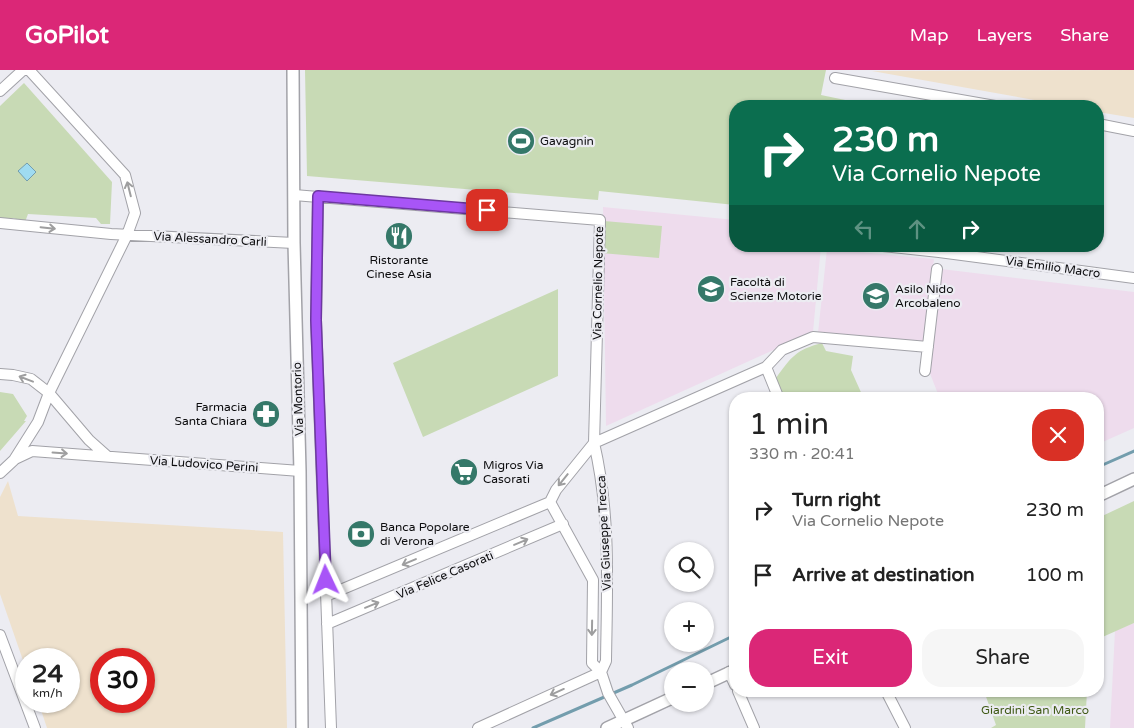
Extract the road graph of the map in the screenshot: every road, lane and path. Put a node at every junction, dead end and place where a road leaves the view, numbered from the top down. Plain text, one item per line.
1 (23, 70) edge
2 (29, 70) edge
3 (293, 70) edge
4 (835, 78) dead end
5 (0, 91) edge
6 (961, 100) edge
7 (1104, 125) edge
8 (1134, 131) edge
9 (294, 195) junction
10 (318, 196) junction
11 (0, 223) edge
12 (127, 235) junction
13 (294, 244) junction
14 (939, 252) edge
15 (937, 269) dead end
16 (1134, 278) edge
17 (928, 347) junction
18 (766, 367) junction
19 (925, 370) dead end
20 (0, 374) edge
21 (776, 392) edge
22 (49, 394) junction
23 (594, 443) junction
24 (107, 456) junction
25 (14, 460) junction
26 (300, 471) junction
27 (0, 473) edge
28 (1134, 479) edge
29 (1104, 493) edge
30 (550, 502) junction
31 (563, 524) junction
32 (326, 596) junction
33 (327, 624) junction
34 (0, 635) edge
35 (601, 672) junction
36 (729, 672) edge
37 (714, 680) edge
38 (741, 697) edge
39 (889, 697) edge
40 (664, 703) edge
41 (626, 724) edge
42 (35, 728) edge
43 (302, 728) edge
44 (332, 728) edge
45 (478, 728) edge
46 (607, 728) edge
47 (754, 728) edge
48 (904, 728) edge

1 - 5 street
12 -> 2 street
3 - 9 street, Via Montorio
4 - 6 street
7 - 8 street
9 - 10 street, Via Cornelio Nepote
9 - 13 street, Via Montorio
10 - 23 street, Via Cornelio Nepote
10 - 32 street, Via Montorio
11 -> 12 street, Via Alessandro Carli
12 - 13 street, Via Alessandro Carli
12 - 22 street
13 - 26 street, Via Montorio
14 - 16 street, Via Emilio Macro
15 - 17 street
17 - 18 street
17 - 19 street
18 - 21 street
18 - 23 street
22 -> 20 street
22 - 24 street
22 - 25 street
23 -> 30 street
23 - 35 street, Via Giuseppe Trecca
25 -> 24 street, Via Ludovico Perini
24 - 26 street, Via Ludovico Perini
25 - 27 street
26 - 43 street, Via Montorio
28 - 29 street
30 - 31 street, Via Giuseppe Trecca
30 -> 32 street
33 -> 31 street, Via Felice Casorati
31 -> 35 street, Via Giuseppe Trecca
32 - 33 street, Via Montorio
33 - 44 street, Via Montorio
34 - 42 street
35 - 41 street, Via Giuseppe Trecca
35 -> 45 street
36 - 37 street
38 - 47 street
39 - 48 street
40 - 41 street
41 - 46 street

